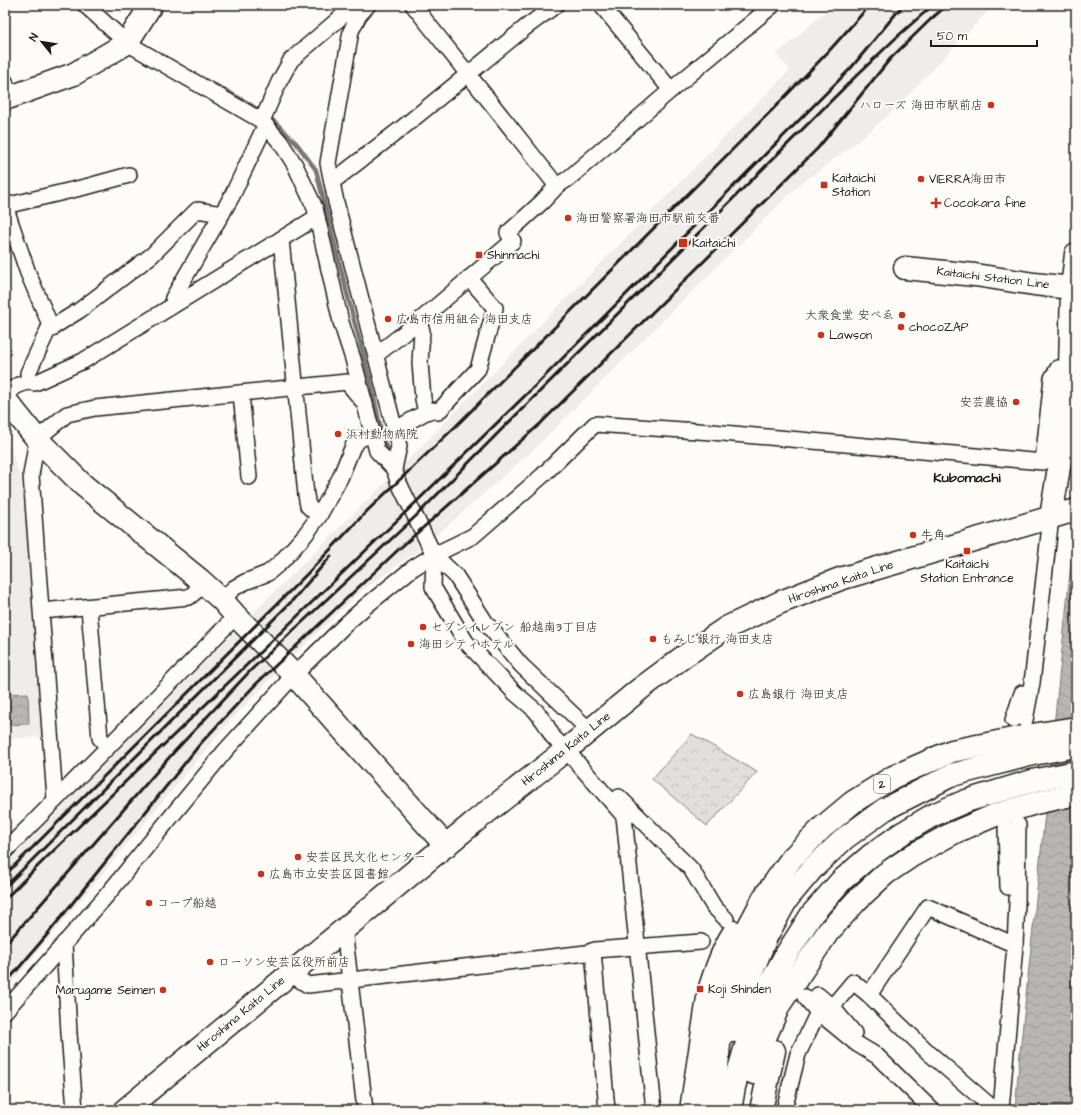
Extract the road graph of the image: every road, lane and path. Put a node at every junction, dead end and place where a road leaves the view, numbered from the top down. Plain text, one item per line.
1 (85, 5) edge
2 (98, 5) edge
3 (151, 5) edge
4 (413, 5) edge
5 (556, 5) edge
6 (601, 5) edge
7 (773, 5) edge
8 (363, 10) edge
9 (111, 28) junction
10 (127, 43) junction
11 (468, 75) junction
12 (671, 90) junction
13 (7, 92) edge
14 (265, 119) junction
15 (129, 175) dead end
16 (332, 182) junction
17 (557, 186) junction
18 (5, 208) edge
19 (324, 208) junction
20 (222, 214) junction
21 (281, 240) junction
22 (1076, 254) edge
23 (905, 268) dead end
24 (469, 278) junction
25 (1072, 288) junction
26 (177, 303) junction
27 (418, 322) junction
28 (52, 329) junction
29 (364, 356) junction
30 (1070, 369) junction
31 (29, 382) junction
32 (347, 382) junction
33 (296, 388) junction
34 (241, 393) junction
35 (5, 394) edge
36 (5, 400) edge
37 (365, 404) junction
38 (426, 412) junction
39 (394, 430) junction
40 (372, 434) junction
41 (37, 439) junction
42 (394, 469) junction
43 (249, 477) dead end
44 (1065, 513) edge
45 (319, 516) junction
46 (434, 555) junction
47 (205, 584) junction
48 (89, 608) junction
49 (229, 608) junction
50 (42, 611) junction
51 (294, 676) junction
52 (1076, 728) edge
53 (1027, 732) junction
54 (578, 744) junction
55 (1076, 746) edge
56 (108, 747) junction
57 (1076, 772) edge
58 (1076, 794) edge
59 (56, 800) junction
60 (1012, 827) dead end
61 (5, 833) edge
62 (21, 835) junction
63 (446, 846) junction
64 (5, 851) edge
65 (746, 926) junction
66 (344, 929) junction
67 (701, 942) dead end
68 (64, 943) junction
69 (1015, 946) junction
70 (637, 948) junction
71 (593, 951) junction
72 (290, 974) junction
73 (799, 974) junction
74 (350, 980) junction
75 (869, 995) junction
76 (833, 1006) junction
77 (5, 1011) edge
78 (818, 1012) junction
79 (862, 1047) junction
80 (713, 1101) edge
81 (75, 1110) edge
82 (125, 1110) edge
83 (365, 1110) edge
84 (608, 1110) edge
85 (654, 1110) edge
86 (691, 1110) edge
87 (730, 1110) edge
88 (743, 1110) edge
89 (761, 1110) edge
90 (784, 1110) edge
91 (932, 1110) edge
92 (995, 1110) edge
93 (1001, 1110) edge

1 - 9 street
2 - 9 street
3 - 10 main road
4 - 11 street
5 - 11 street
6 - 12 street
7 - 12 street
8 - 14 street
8 - 16 street
9 - 10 street
10 - 13 main road
10 - 14 street
11 - 16 street
11 - 17 street
12 - 17 street
14 - 19 street
14 - 20 street
15 - 18 street
16 - 19 street
17 - 24 street
18 - 28 street
19 - 21 street
19 - 29 street
19 - 29 street
20 - 26 street
20 - 28 street
21 - 26 street
21 - 33 street
22 - 25 main road
23 - 25 main road, Kaitaichi Station Line
24 - 27 street
24 - 38 street
25 - 30 main road
26 - 31 street
27 - 29 street
27 - 38 street
28 - 31 street
29 - 32 street
29 - 37 street
29 - 39 street
30 - 44 main road
30 - 46 street
31 - 35 street
32 - 33 street
32 - 37 street
33 - 34 street
33 - 45 street
34 - 41 street
34 - 43 street
36 - 41 main road
37 - 40 street
38 - 39 street
39 - 42 street
40 - 42 street
40 - 45 street
41 - 47 main road
41 - 50 street
42 - 46 street
44 - 53 street
44 - 54 main road, Hiroshima Kaita Line
45 - 49 street
46 - 51 street
46 - 54 street
46 - 54 street
47 - 48 street
47 - 49 main road
48 - 50 street
48 - 56 street
49 - 51 main road
49 - 56 street
50 - 59 street
51 - 63 main road
51 - 68 street
52 - 53 main road, 2
53 - 55 main road, 2
53 - 65 main road, 2
53 - 65 main road, 2
54 - 63 main road, Hiroshima Kaita Line
54 - 65 street
54 - 70 street
56 - 59 street
57 - 87 main road
58 - 73 main road
59 - 62 street
60 - 69 street
61 - 62 street
62 - 64 street
63 - 66 main road, Hiroshima Kaita Line
65 - 80 main road, 2
65 - 86 main road
66 - 72 main road, Hiroshima Kaita Line
66 - 74 street
67 - 70 street
68 - 77 street
68 - 81 street
69 - 75 street
69 - 93 street
70 - 71 street
70 - 85 street
71 - 74 street
71 - 84 street
72 - 74 street
72 - 82 main road, Hiroshima Kaita Line
73 - 88 main road
73 - 89 main road
74 - 83 street
75 - 76 street
75 - 92 street
76 - 78 street
76 - 79 street
78 - 79 street
78 - 90 street
79 - 91 street

